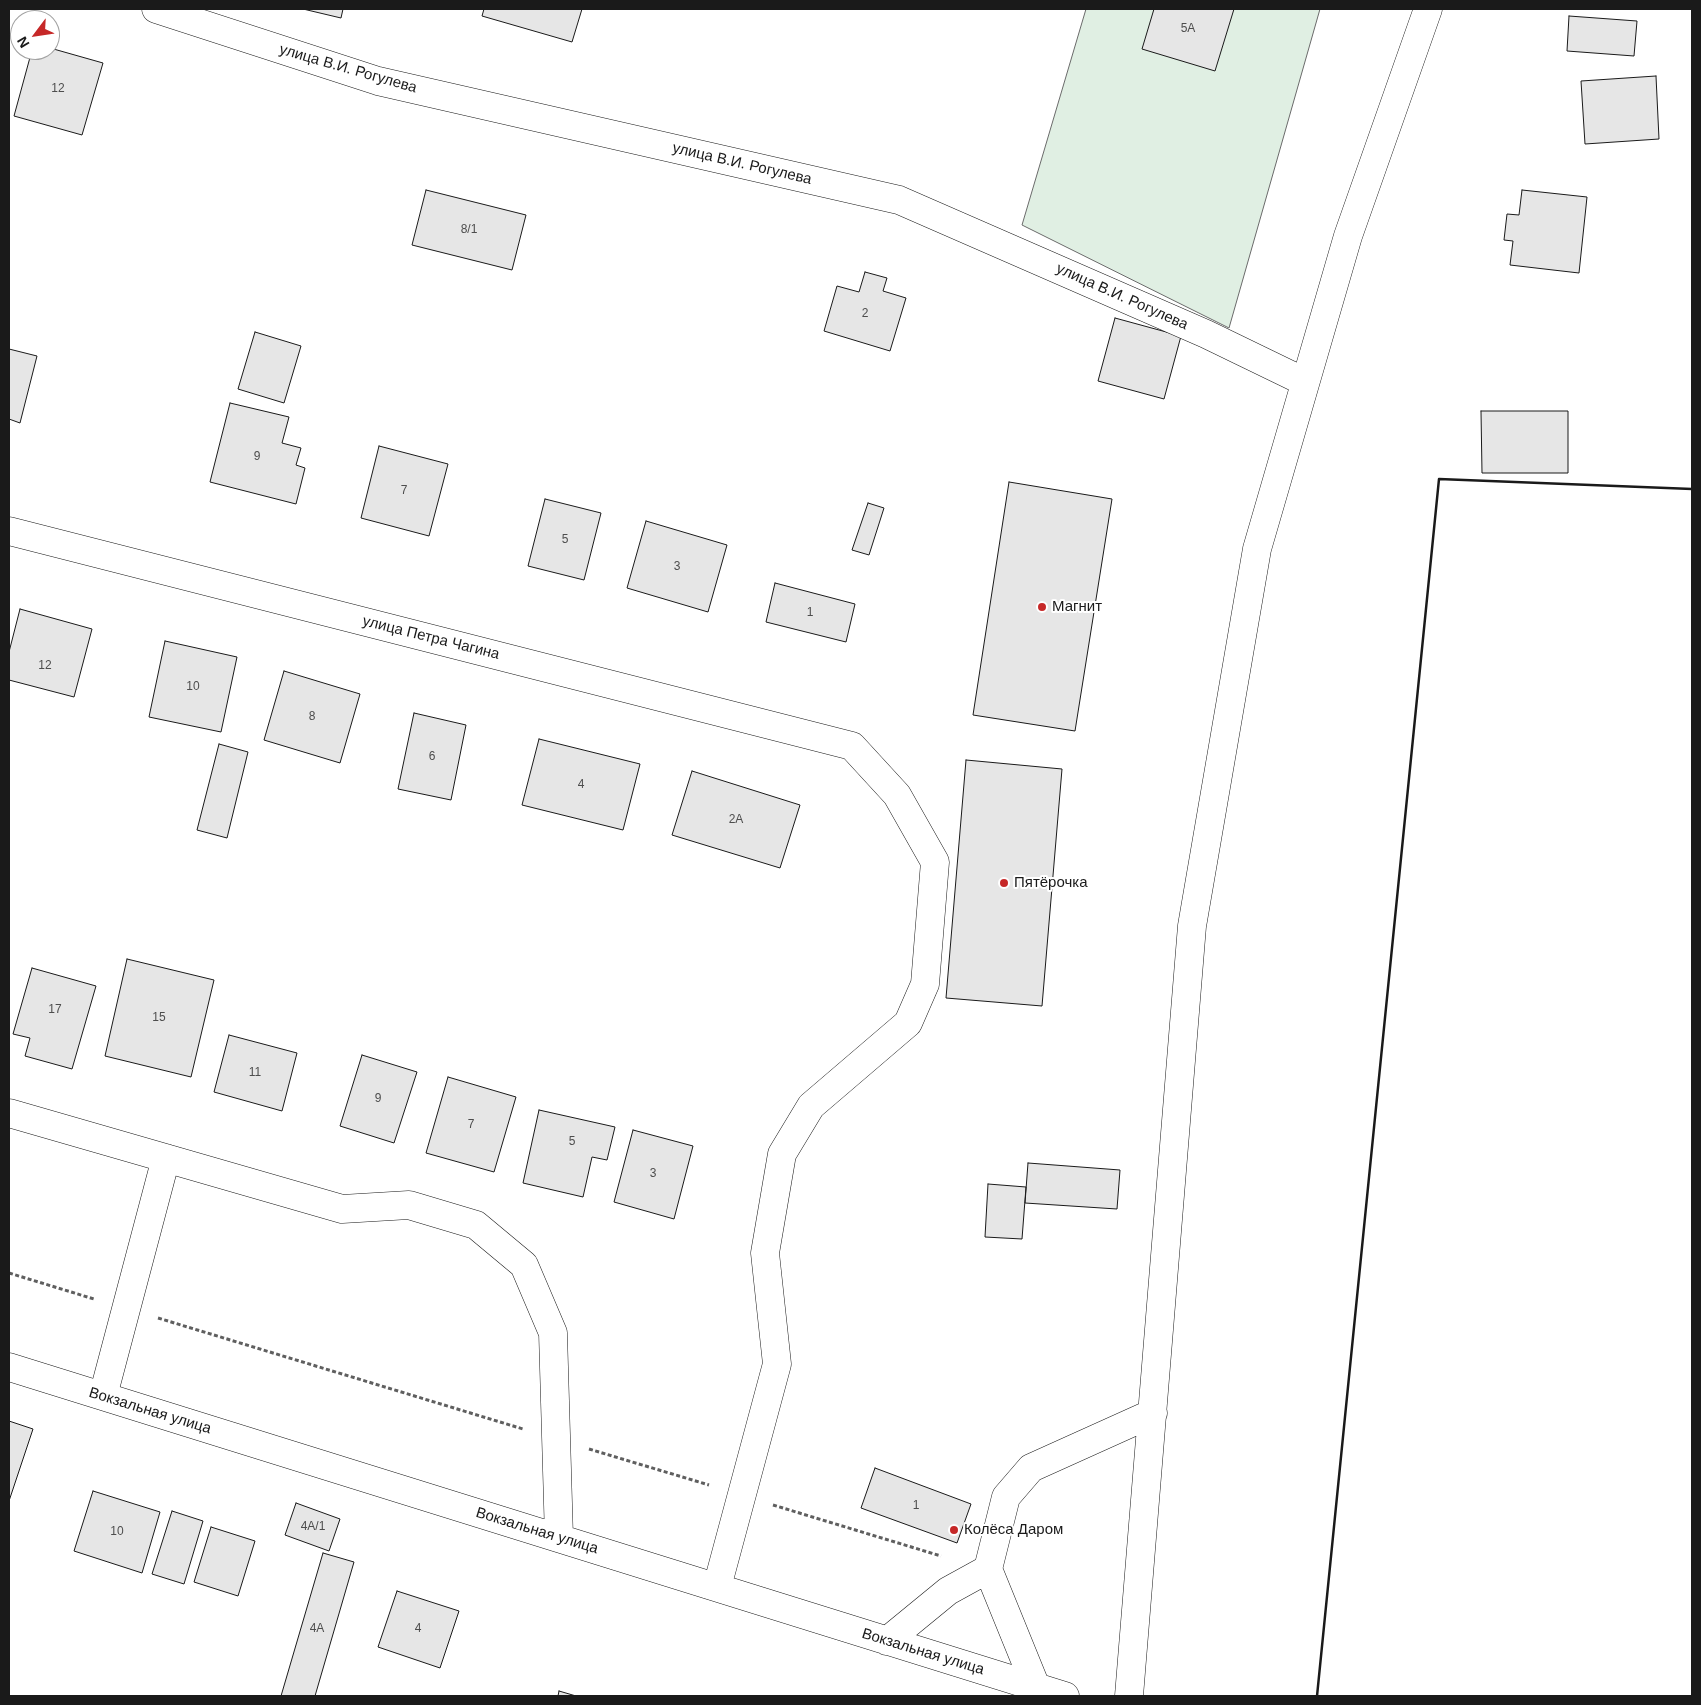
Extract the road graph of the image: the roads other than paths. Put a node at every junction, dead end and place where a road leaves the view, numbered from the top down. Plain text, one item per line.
1 (156, 9) edge
2 (1428, 9) edge
3 (1305, 382) junction
4 (9, 530) edge
5 (9, 1113) edge
6 (166, 1158) junction
7 (9, 1366) edge
8 (103, 1396) junction
9 (1153, 1413) junction
10 (559, 1538) junction
11 (988, 1570) junction
12 (717, 1587) junction
13 (887, 1641) junction
14 (1036, 1687) junction
15 (1065, 1696) edge
16 (1129, 1696) edge

1 - 3 street, улица В.И. Рогулева
2 - 3 street
3 - 9 street
4 - 12 street, улица Петра Чагина
5 - 6 street
6 - 8 street
6 - 10 street
7 - 8 street, Вокзальная улица
8 - 10 street, Вокзальная улица
9 - 11 street
9 - 16 street
10 - 12 street, Вокзальная улица
11 - 13 street
11 - 14 street
12 - 13 street, Вокзальная улица
13 - 14 street, Вокзальная улица
14 - 15 street, Вокзальная улица

